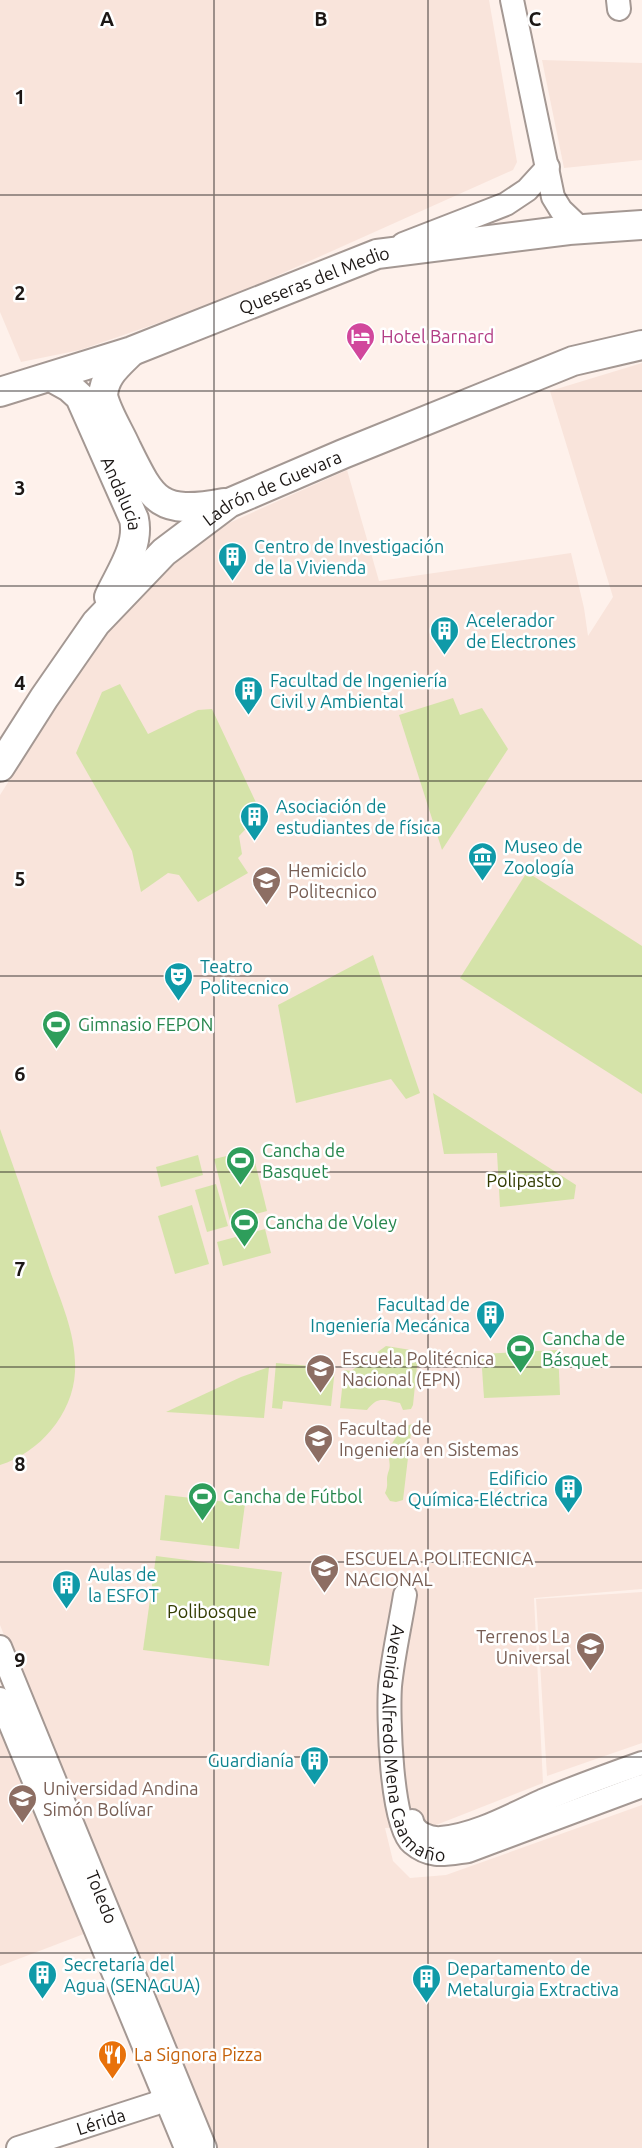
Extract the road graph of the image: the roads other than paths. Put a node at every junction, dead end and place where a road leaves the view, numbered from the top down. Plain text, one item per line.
1 (512, 0) edge
2 (548, 166) junction
3 (642, 225) edge
4 (582, 229) junction
5 (377, 254) junction
6 (642, 345) edge
7 (132, 351) junction
8 (51, 377) junction
9 (0, 392) edge
10 (229, 503) junction
11 (96, 623) junction
12 (0, 767) edge
13 (409, 1604) dead end
14 (0, 1647) edge
15 (0, 1699) edge
16 (642, 1763) edge
17 (642, 1786) edge
18 (428, 1845) junction
19 (174, 2096) junction
20 (18, 2148) edge
21 (186, 2148) edge
22 (205, 2148) edge

1 - 2 street
2 - 4 street
2 - 5 street
3 - 4 main road, Queseras del Medio
4 - 5 main road, Queseras del Medio
5 - 7 main road, Queseras del Medio
6 - 10 main road, Ladrón de Guevara
7 - 8 main road, Queseras del Medio
7 - 10 main road, Andalucia
8 - 9 main road, Queseras del Medio
8 - 11 main road, Andalucia
10 - 11 main road, Ladrón de Guevara
11 - 12 main road, Ladrón de Guevara
13 - 18 street, Avenida Alfredo Mena Caamaño
14 - 19 street, Toledo
15 - 19 street, Toledo
16 - 18 street, Avenida Alfredo Mena Caamaño
17 - 18 street, Avenida Alfredo Mena Caamaño
19 - 20 street, Lérida
19 - 21 street, Toledo
19 - 22 street, Toledo

